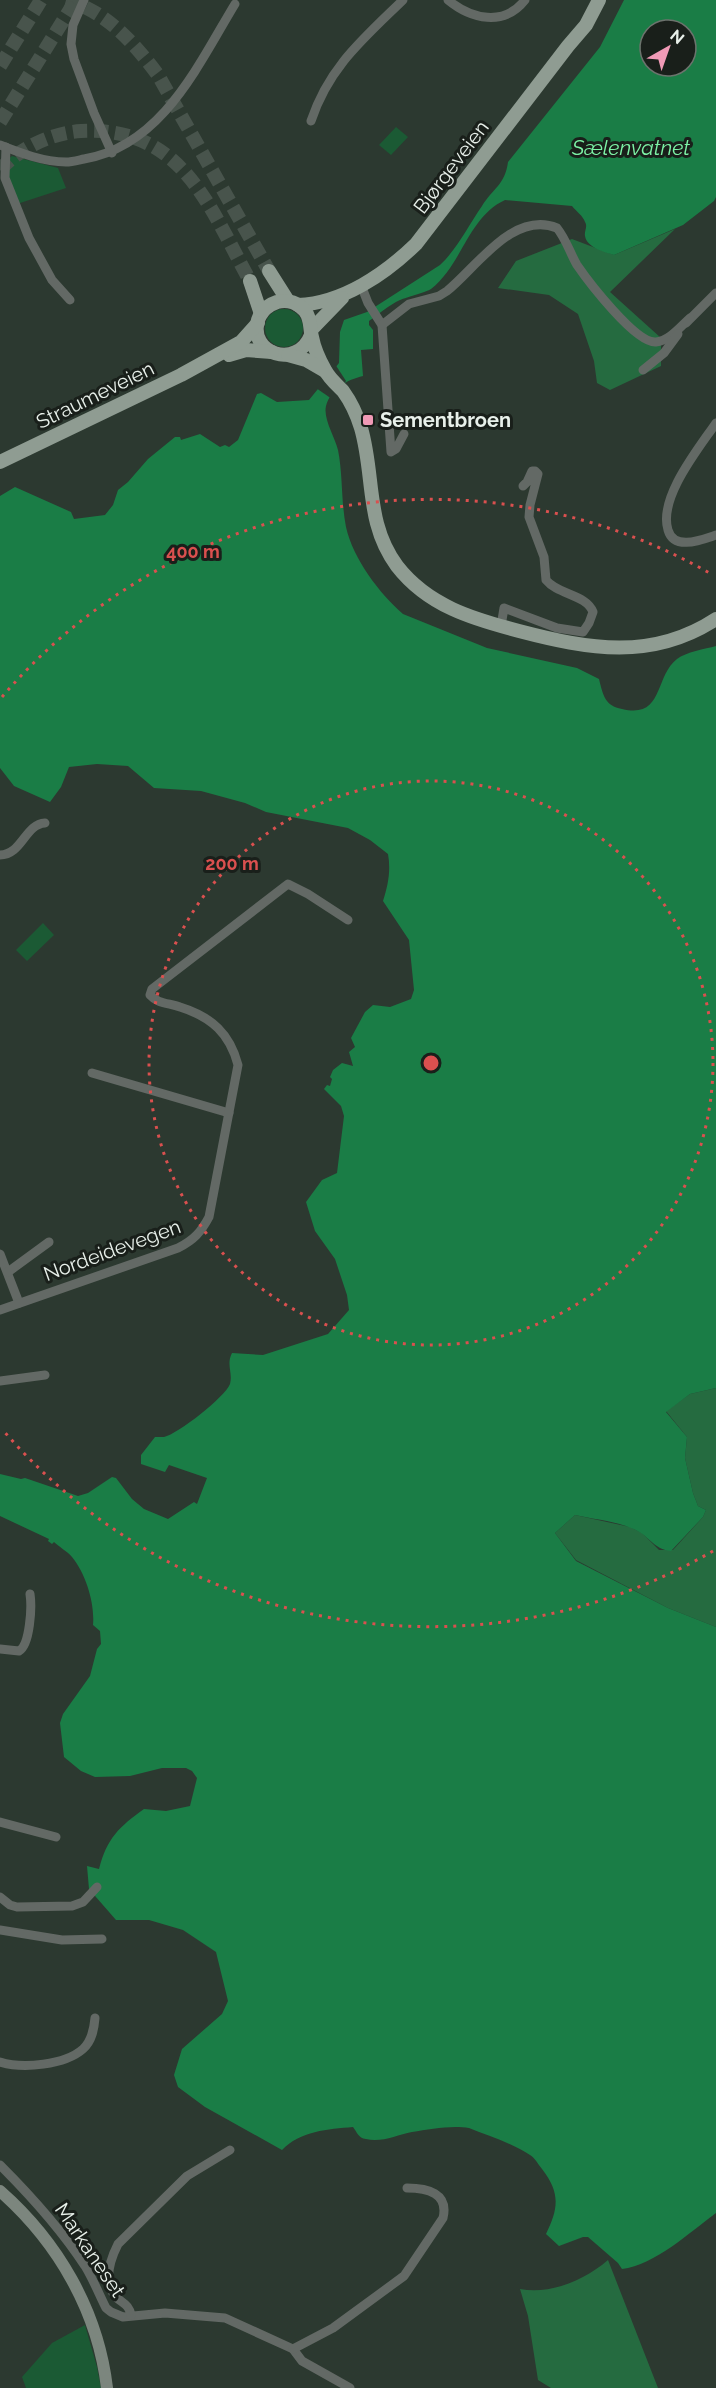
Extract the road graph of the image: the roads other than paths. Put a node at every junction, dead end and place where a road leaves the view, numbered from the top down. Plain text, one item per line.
1 (84, 0) edge
2 (403, 0) edge
3 (448, 0) edge
4 (525, 0) edge
5 (594, 0) edge
6 (599, 0) edge
7 (235, 4) dead end
8 (568, 46) junction
9 (311, 121) dead end
10 (3, 146) edge
11 (112, 153) junction
12 (269, 271) tunnel mouth
13 (250, 281) tunnel mouth
14 (361, 285) junction
15 (348, 293) junction
16 (716, 293) edge
17 (70, 300) dead end
18 (293, 303) junction
19 (690, 318) junction
20 (259, 319) junction
21 (382, 325) junction
22 (311, 332) junction
23 (272, 352) junction
24 (288, 355) junction
25 (206, 360) junction
26 (643, 370) dead end
27 (325, 371) junction
28 (716, 423) edge
29 (404, 434) dead end
30 (0, 462) edge
31 (523, 486) dead end
32 (716, 535) edge
33 (714, 621) edge
34 (501, 627) junction
35 (45, 823) dead end
36 (0, 855) edge
37 (348, 920) dead end
38 (92, 1073) dead end
39 (229, 1113) junction
40 (49, 1242) dead end
41 (0, 1254) edge
42 (8, 1272) junction
43 (19, 1303) junction
44 (0, 1310) edge
45 (45, 1375) dead end
46 (0, 1381) edge
47 (30, 1594) dead end
48 (0, 1649) edge
49 (0, 1822) edge
50 (56, 1838) dead end
51 (97, 1887) dead end
52 (0, 1897) edge
53 (0, 1930) edge
54 (102, 1939) dead end
55 (95, 2018) dead end
56 (0, 2062) edge
57 (230, 2150) dead end
58 (0, 2165) edge
59 (407, 2188) dead end
60 (0, 2191) edge
61 (131, 2315) junction
62 (293, 2349) junction
63 (107, 2388) edge
64 (350, 2388) edge

1 - 11 street
2 - 9 street
3 - 4 street
5 - 8 main road, Bjørgeveien
6 - 8 main road, Bjørgeveien
7 - 11 street
8 - 14 main road, Bjørgeveien
10 - 11 street
10 - 17 street
12 - 18 main road
13 - 20 main road
14 - 15 main road, Bjørgeveien
14 - 21 street
15 - 18 main road
15 - 22 main road
16 - 19 street
18 - 20 main road
18 - 22 main road
19 - 21 street
19 - 26 street
20 - 23 main road
20 - 25 main road, Straumeveien
21 - 29 street
22 - 24 main road
22 - 27 main road
23 - 24 main road
23 - 25 main road, Straumeveien
24 - 27 main road
25 - 30 main road, Straumeveien
27 - 34 main road
28 - 32 street
31 - 34 street
33 - 34 main road
35 - 36 street
37 - 39 street, Nordeidevegen
38 - 39 street
39 - 43 street, Nordeidevegen
40 - 42 street, Nordeidevegen
41 - 42 street
42 - 43 street
43 - 44 street, Nordeidevegen
45 - 46 street
47 - 48 street
49 - 50 street
51 - 52 street
53 - 54 street
55 - 56 street
57 - 61 street, Markaneset
58 - 61 street, Markaneset
59 - 62 street
60 - 63 main road
61 - 62 street, Markaneset
62 - 64 street, Markaneset

